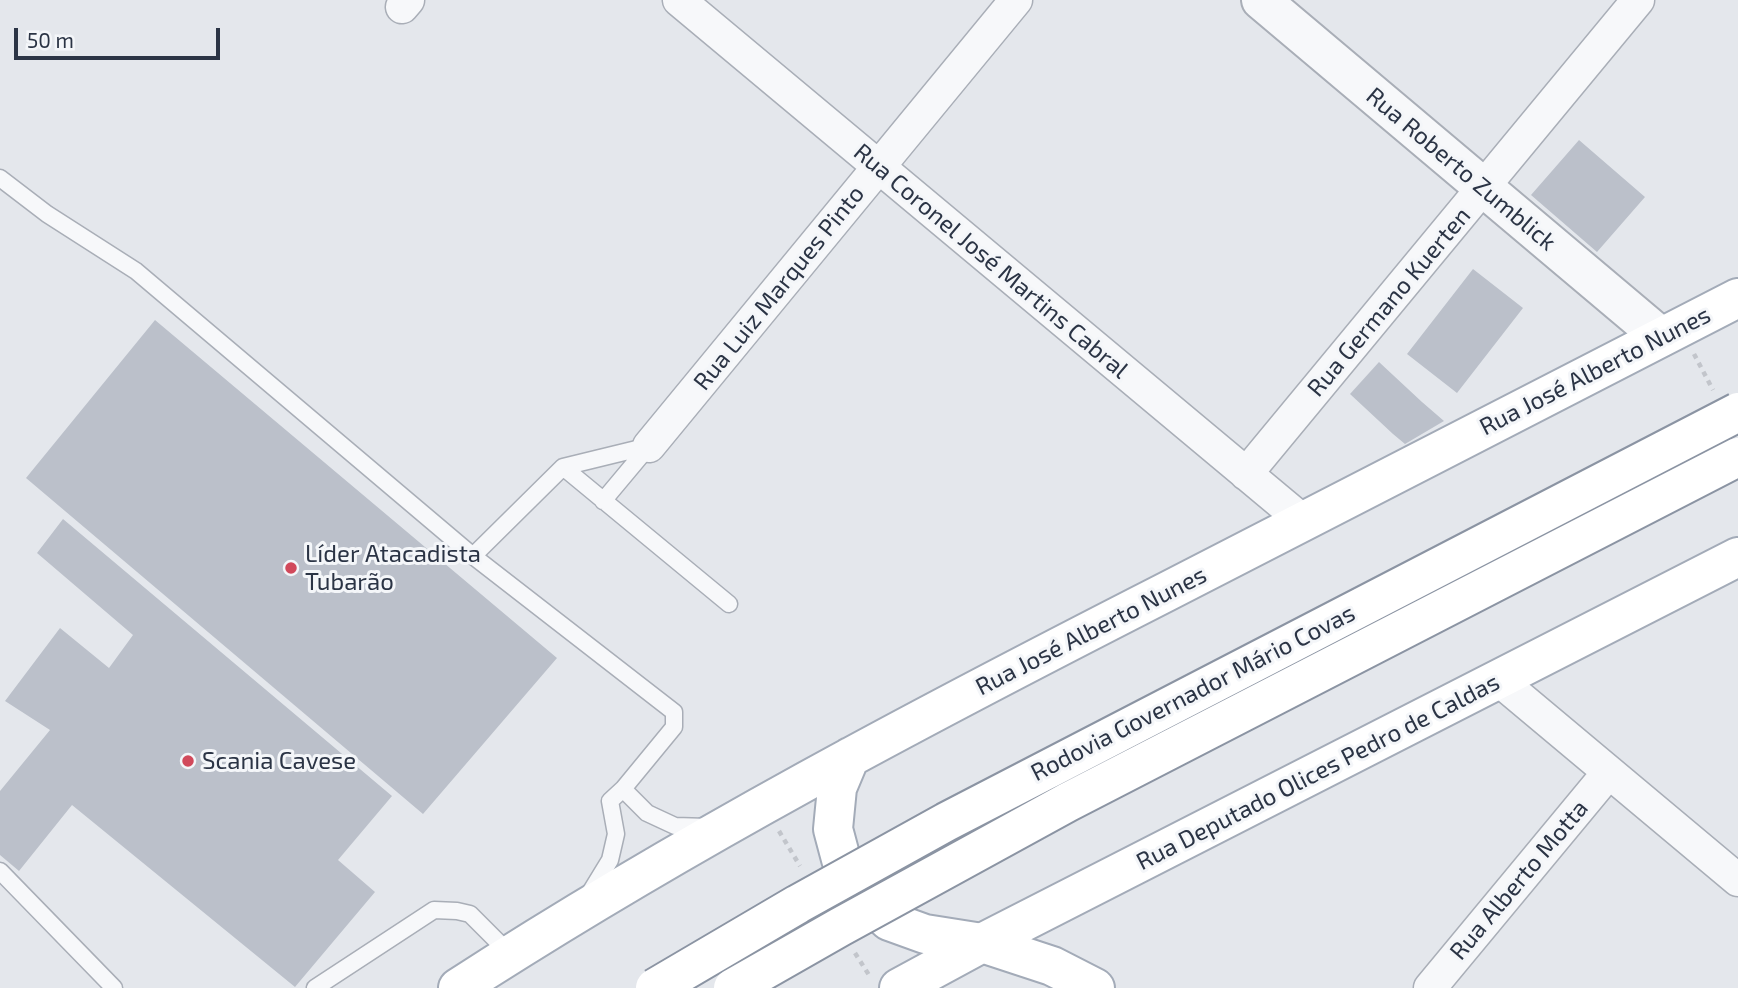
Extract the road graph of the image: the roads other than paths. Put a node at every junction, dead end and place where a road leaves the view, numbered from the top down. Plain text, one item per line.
1 (679, 0) edge
2 (1016, 0) edge
3 (1261, 0) edge
4 (1638, 0) edge
5 (879, 167) junction
6 (0, 178) edge
7 (1483, 187) junction
8 (1738, 298) edge
9 (1670, 333) junction
10 (1728, 406) edge
11 (649, 446) junction
12 (1738, 457) edge
13 (563, 467) junction
14 (1246, 474) junction
15 (603, 501) junction
16 (1303, 522) junction
17 (473, 556) junction
18 (1738, 557) edge
19 (729, 604) dead end
20 (1499, 680) junction
21 (850, 757) junction
22 (1609, 772) junction
23 (624, 789) junction
24 (725, 827) junction
25 (0, 871) edge
26 (1738, 880) edge
27 (578, 913) junction
28 (982, 943) junction
29 (510, 954) junction
30 (114, 988) edge
31 (315, 988) edge
32 (458, 988) edge
33 (655, 988) edge
34 (733, 988) edge
35 (899, 988) edge
36 (1095, 988) edge
37 (1430, 988) edge

1 - 5 street, Rua Coronel José Martins Cabral
2 - 5 street, Rua Luiz Marques Pinto
3 - 7 street, Rua Roberto Zumblick
4 - 7 street, Rua Germano Kuerten
5 - 11 street, Rua Luiz Marques Pinto
5 - 14 street, Rua Coronel José Martins Cabral
6 - 17 lane
7 - 9 street, Rua Roberto Zumblick
7 - 14 street, Rua Germano Kuerten
8 - 9 main road, Rua José Alberto Nunes
9 - 16 main road, Rua José Alberto Nunes
10 - 33 main road, Rodovia Governador Mário Covas, bridge
11 - 13 lane
11 - 15 lane
12 - 34 main road, Rodovia Governador Mário Covas, bridge
13 - 15 lane
13 - 17 lane
14 - 16 street, Rua Coronel José Martins Cabral
15 - 19 lane
16 - 21 main road, Rua José Alberto Nunes
17 - 23 lane
18 - 20 main road, Rua Deputado Olices Pedro de Caldas
20 - 22 street
20 - 28 main road, Rua Deputado Olices Pedro de Caldas
21 - 24 main road, Rua José Alberto Nunes
21 - 28 main road
22 - 26 street
22 - 37 street, Rua Alberto Motta
23 - 24 lane
23 - 27 lane
24 - 27 main road, Rua José Alberto Nunes
25 - 30 lane
27 - 29 main road, Rua José Alberto Nunes
28 - 35 main road, Rua Deputado Olices Pedro de Caldas
28 - 36 main road
29 - 31 lane
29 - 32 main road, Rua José Alberto Nunes

